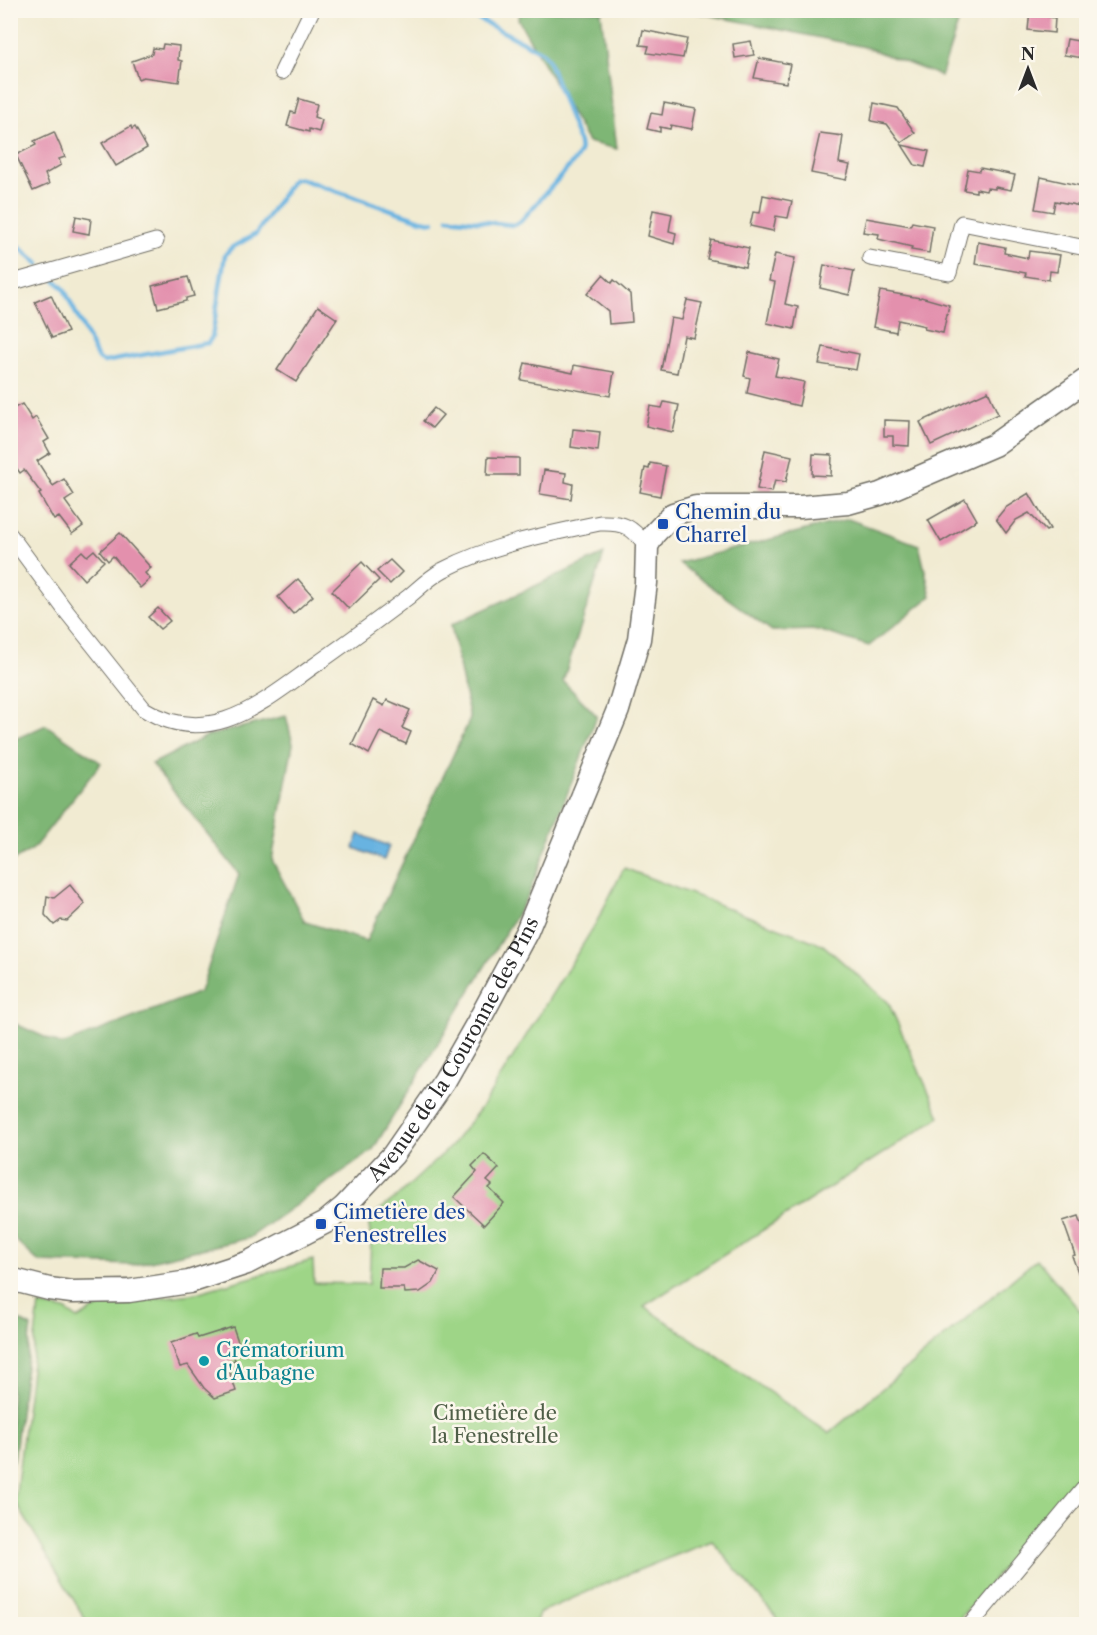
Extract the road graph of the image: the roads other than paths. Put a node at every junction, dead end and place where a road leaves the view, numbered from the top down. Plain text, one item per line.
1 (312, 10) edge
2 (282, 72) dead end
3 (156, 241) dead end
4 (1086, 248) edge
5 (870, 258) dead end
6 (10, 283) edge
7 (1086, 380) edge
8 (10, 535) edge
9 (647, 546) junction
10 (10, 1279) edge
11 (1086, 1486) edge
12 (971, 1624) edge

1 - 2 street
3 - 6 street
4 - 5 street
7 - 9 street
8 - 9 street
9 - 10 street, Avenue de la Couronne des Pins
11 - 12 street

